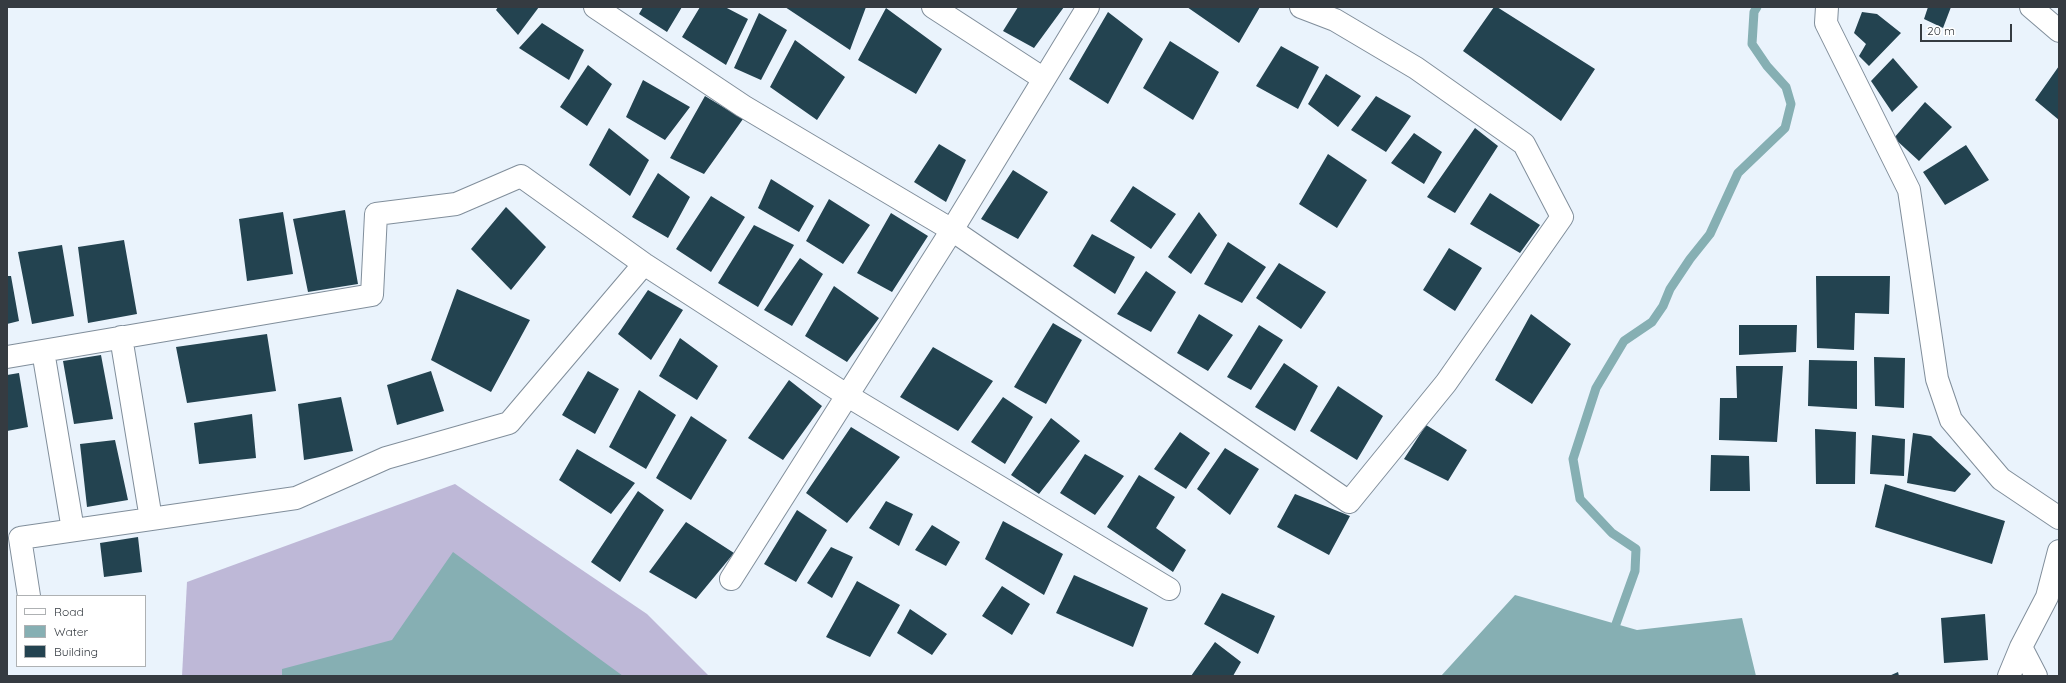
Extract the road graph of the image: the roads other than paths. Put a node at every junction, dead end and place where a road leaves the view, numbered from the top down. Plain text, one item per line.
1 (595, 7) edge
2 (933, 7) edge
3 (1088, 7) edge
4 (1301, 7) edge
5 (1827, 7) edge
6 (2031, 7) edge
7 (2059, 31) edge
8 (1044, 79) junction
9 (952, 230) junction
10 (644, 264) junction
11 (121, 337) junction
12 (43, 351) junction
13 (7, 356) edge
14 (848, 396) junction
15 (2059, 518) edge
16 (152, 519) junction
17 (73, 530) junction
18 (2059, 552) edge
19 (731, 579) dead end
20 (1168, 589) dead end
21 (29, 595) edge
22 (2021, 647) junction
23 (2008, 676) edge
24 (2017, 676) edge
25 (2036, 676) edge

1 - 9 street
2 - 8 street
3 - 8 street
4 - 9 street
5 - 15 street
6 - 7 street
8 - 9 street
9 - 14 street
10 - 11 street
10 - 14 street
10 - 16 street
11 - 12 street
11 - 16 street
12 - 13 street
12 - 17 street
14 - 19 street
14 - 20 street
16 - 17 street
17 - 21 street
18 - 22 street
22 - 23 street
22 - 24 street
22 - 25 street

